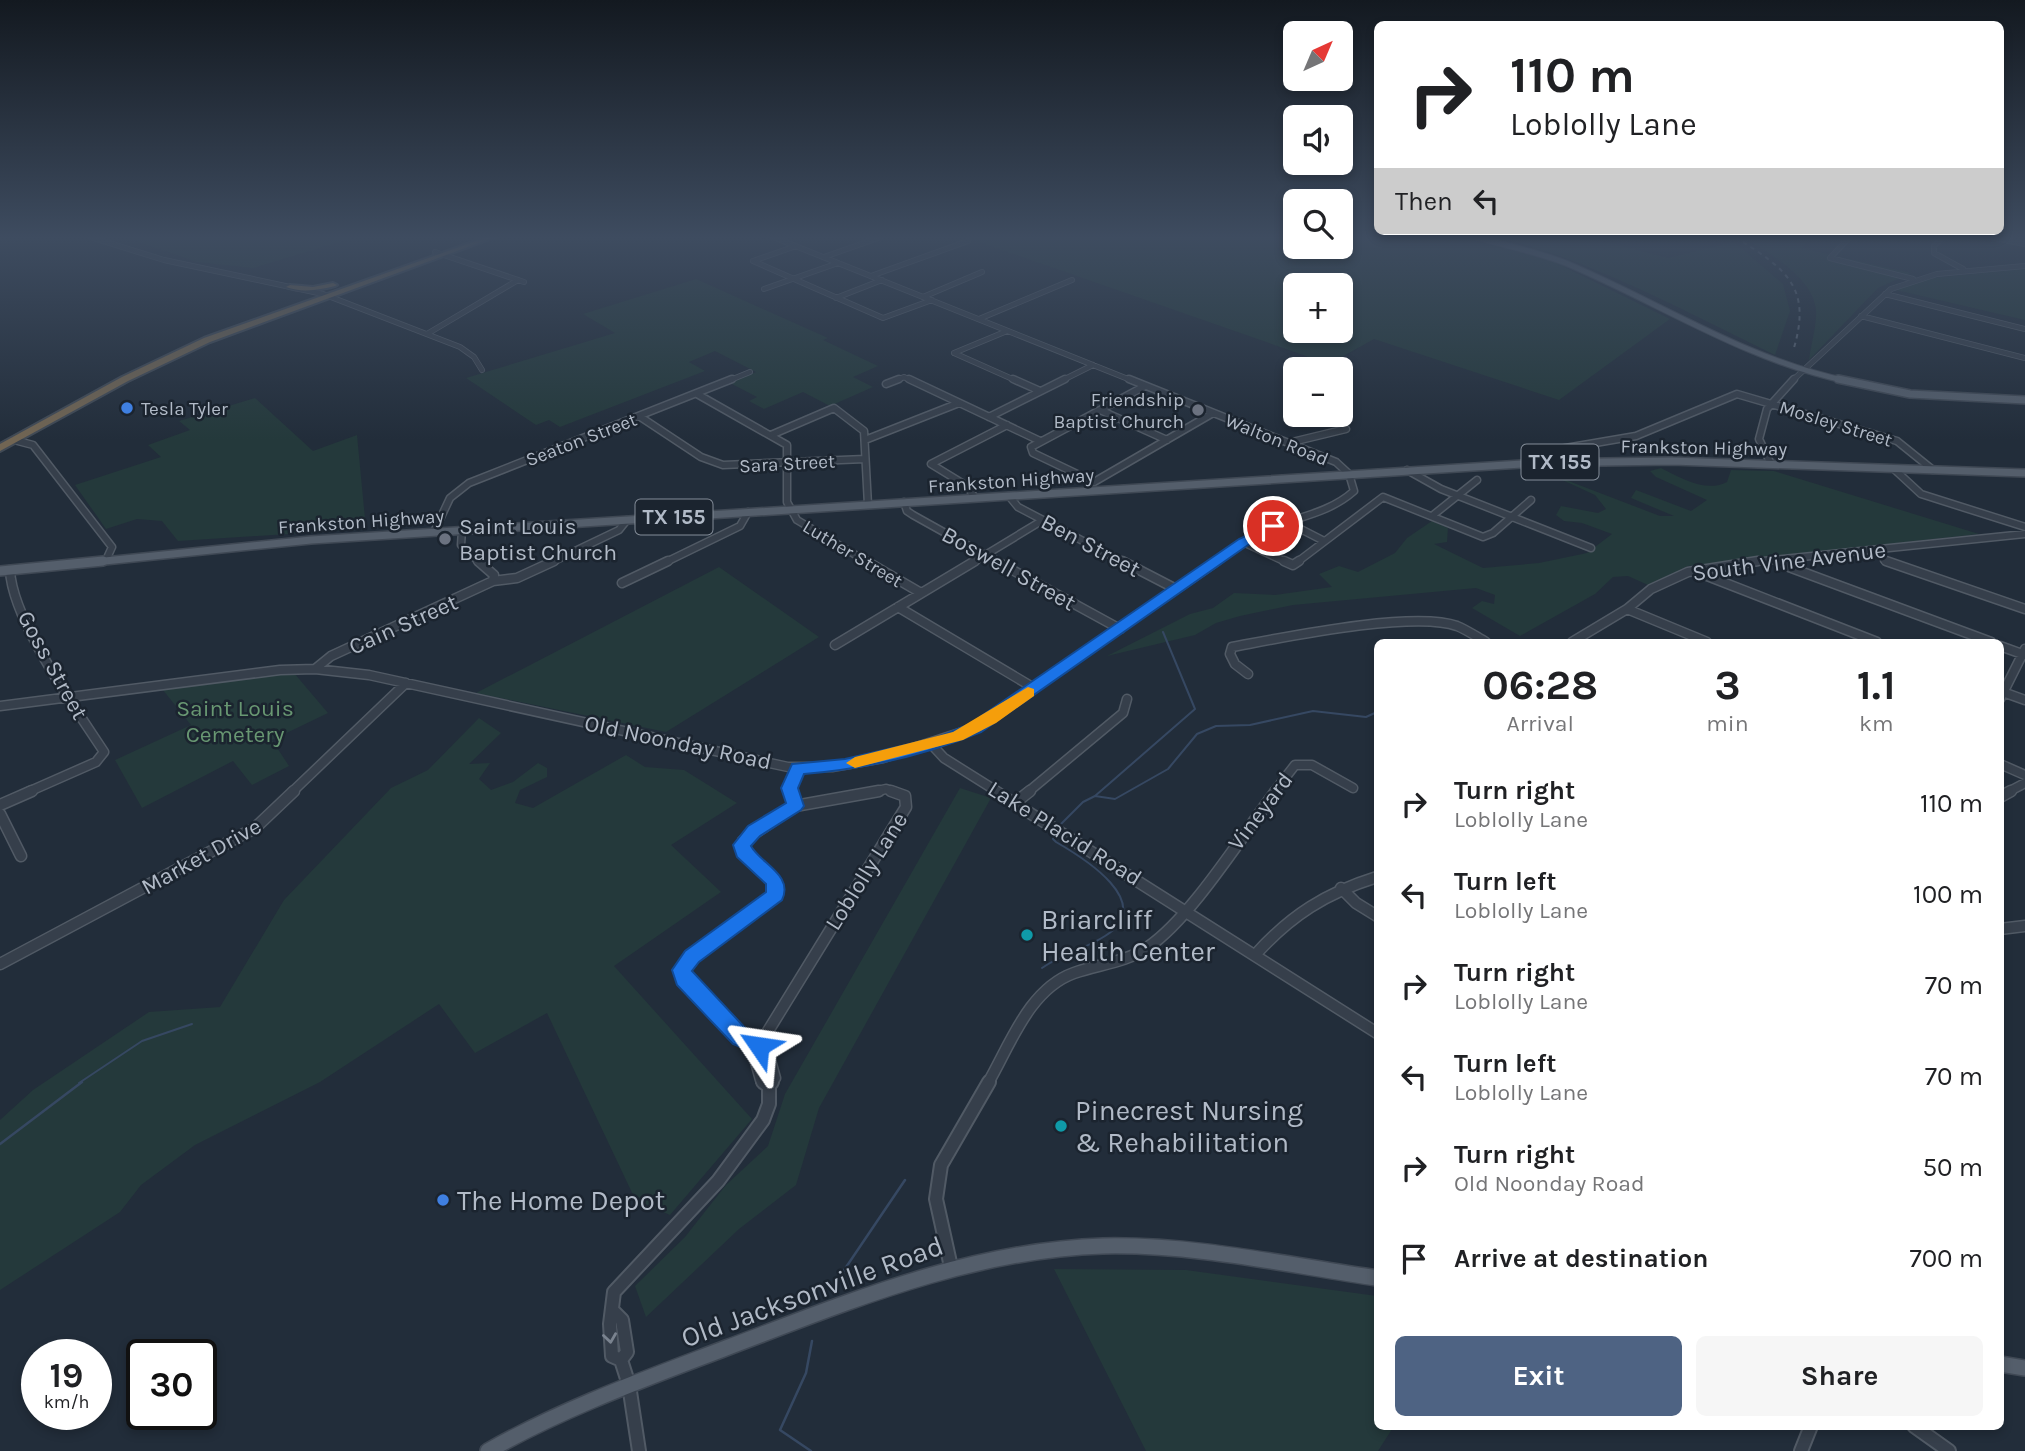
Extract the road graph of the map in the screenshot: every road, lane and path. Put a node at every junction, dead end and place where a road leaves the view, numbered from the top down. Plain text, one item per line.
1 (284, 305) edge
2 (294, 305) edge
3 (350, 305) edge
4 (476, 305) edge
5 (852, 305) edge
6 (920, 305) edge
7 (944, 305) edge
8 (1013, 305) edge
9 (1652, 305) edge
10 (1873, 305) edge
11 (1928, 305) edge
12 (1861, 316) junction
13 (979, 319) junction
14 (2025, 329) edge
15 (1007, 331) junction
16 (428, 334) junction
17 (2025, 358) edge
18 (1093, 365) junction
19 (482, 370) dead end
20 (1806, 370) junction
21 (750, 372) dead end
22 (122, 377) junction
23 (886, 384) dead end
24 (1145, 386) junction
25 (1040, 391) junction
26 (697, 394) junction
27 (2025, 398) edge
28 (959, 402) junction
29 (1771, 402) junction
30 (1100, 410) junction
31 (1213, 413) junction
32 (639, 416) junction
33 (989, 417) junction
34 (1007, 425) junction
35 (1346, 429) dead end
36 (771, 435) junction
37 (0, 440) edge
38 (14, 440) junction
39 (865, 440) junction
40 (1167, 440) junction
41 (1040, 441) junction
42 (1288, 443) junction
43 (0, 448) edge
44 (865, 459) junction
45 (1553, 462) junction
46 (789, 463) junction
47 (1771, 464) junction
48 (1894, 469) junction
49 (1407, 470) junction
50 (1933, 470) junction
51 (2025, 473) edge
52 (1349, 474) junction
53 (1477, 481) dead end
54 (1096, 486) junction
55 (1009, 496) junction
56 (1458, 496) junction
57 (975, 498) junction
58 (1531, 500) dead end
59 (904, 502) junction
60 (869, 505) junction
61 (789, 509) junction
62 (748, 512) junction
63 (1432, 516) junction
64 (1510, 516) junction
65 (627, 520) junction
66 (1043, 520) junction
67 (1287, 522) junction
68 (2025, 527) edge
69 (462, 530) junction
70 (434, 532) junction
71 (2025, 534) edge
72 (1324, 541) junction
73 (1243, 542) junction
74 (1591, 548) dead end
75 (985, 555) junction
76 (107, 558) junction
77 (1884, 559) dead end
78 (1779, 560) junction
79 (10, 570) junction
80 (0, 571) edge
81 (1694, 571) junction
82 (493, 581) junction
83 (622, 583) dead end
84 (1176, 589) junction
85 (921, 593) junction
86 (898, 607) junction
87 (1627, 608) junction
88 (2025, 609) edge
89 (1120, 629) junction
90 (1481, 639) edge
91 (1577, 639) edge
92 (1700, 639) edge
93 (1869, 639) edge
94 (1983, 639) edge
95 (835, 645) dead end
96 (2004, 647) edge
97 (2024, 653) edge
98 (315, 669) junction
99 (1248, 674) dead end
100 (406, 683) junction
101 (1034, 688) junction
102 (2004, 689) edge
103 (2004, 695) edge
104 (68, 696) junction
105 (1127, 699) dead end
106 (2025, 701) edge
107 (0, 706) edge
108 (932, 745) junction
109 (2004, 766) edge
110 (798, 768) junction
111 (2025, 775) edge
112 (2025, 783) edge
113 (1353, 789) dead end
114 (2004, 795) edge
115 (1016, 802) junction
116 (0, 805) edge
117 (795, 806) junction
118 (0, 814) edge
119 (21, 856) dead end
120 (1374, 878) edge
121 (1340, 888) junction
122 (1186, 909) junction
123 (1374, 914) edge
124 (2025, 926) edge
125 (2004, 929) edge
126 (1255, 955) junction
127 (0, 964) edge
128 (1374, 1031) edge
129 (758, 1043) junction
130 (951, 1267) junction
131 (1374, 1278) edge
132 (2004, 1365) edge
133 (2025, 1368) edge
134 (629, 1385) junction
135 (1809, 1430) edge
136 (1920, 1430) edge
137 (488, 1451) edge
138 (639, 1451) edge
139 (1801, 1451) edge
140 (1949, 1451) edge

1 - 22 highway
2 - 22 highway
3 - 16 street
4 - 16 street
5 - 6 street
7 - 13 street, Walton Road
8 - 13 street
9 - 20 main road
10 - 12 street
11 - 14 street
12 - 17 street
12 - 20 street
13 - 15 street, Walton Road
15 - 18 street, Walton Road
15 - 25 street
16 - 19 street
18 - 24 street, Walton Road
18 - 25 street
20 - 27 main road
20 - 29 street
21 - 26 street, Seaton Street
22 - 37 highway
22 - 38 highway
23 - 28 street
24 - 30 street
24 - 31 street, Walton Road
25 - 33 street
26 - 32 street, Seaton Street
26 - 36 street
28 - 33 street
28 - 39 street
29 - 45 street, Mosley Street
29 - 47 street
29 - 50 street, Mosley Street
30 - 40 street
30 - 41 street
31 - 40 street
31 - 42 street, Walton Road
32 - 46 street, Sara Street
32 - 70 street, Seaton Street
33 - 34 street
34 - 41 street
34 - 57 street
35 - 42 street
36 - 39 street
36 - 46 street
38 - 43 highway
38 - 76 street
39 - 44 street
40 - 54 street
41 - 54 street
42 - 52 street, Walton Road
44 - 46 street, Sara Street
44 - 60 street
45 - 47 main road, Frankston Highway / TX 155
45 - 49 main road, Frankston Highway / TX 155
46 - 61 street, Luther Street
47 - 48 main road, Frankston Highway / TX 155
48 - 50 main road, Frankston Highway / TX 155
48 - 68 street
49 - 52 main road, Frankston Highway / TX 155
49 - 56 street
50 - 51 main road, Frankston Highway / TX 155
52 - 54 main road, Frankston Highway / TX 155
52 - 67 street, Old Noonday Road
53 - 56 street
54 - 55 main road, Frankston Highway / TX 155
55 - 57 main road, Frankston Highway / TX 155
55 - 66 street, Ben Street
56 - 63 street
56 - 64 street
57 - 59 main road, Frankston Highway / TX 155
58 - 64 street
59 - 60 main road, Frankston Highway / TX 155
59 - 75 street, Boswell Street
60 - 61 main road, Frankston Highway / TX 155
61 - 62 main road, Frankston Highway / TX 155
61 - 85 street, Luther Street
62 - 65 main road, Frankston Highway / TX 155
62 - 83 street
63 - 64 street
63 - 72 street
64 - 74 street
65 - 69 main road, Frankston Highway / TX 155
65 - 82 street, Cain Street
66 - 75 street
66 - 84 street, Ben Street
67 - 72 street
67 - 73 street, Old Noonday Road
69 - 70 main road, Frankston Highway / TX 155
69 - 82 street
70 - 76 main road, Frankston Highway / TX 155
71 - 78 street, South Vine Avenue
72 - 73 street
73 - 84 street, Old Noonday Road
75 - 85 street
75 - 89 street, Boswell Street
76 - 79 main road, Frankston Highway / TX 155
77 - 88 street
78 - 81 street, South Vine Avenue
78 - 94 street
79 - 80 main road, Frankston Highway / TX 155
79 - 104 street, Goss Street
81 - 87 street, South Vine Avenue
81 - 93 street
82 - 98 street, Cain Street
84 - 89 street, Old Noonday Road
85 - 86 street
86 - 95 street
86 - 101 street, Luther Street
87 - 91 street, South Vine Avenue
87 - 92 street
89 - 101 street, Old Noonday Road
90 - 99 street
96 - 97 street
97 - 102 street
98 - 100 street, Old Noonday Road
98 - 104 street, Old Noonday Road
100 - 110 street, Old Noonday Road
100 - 127 street, Market Drive
101 - 108 street, Old Noonday Road
103 - 106 street
104 - 107 street, Old Noonday Road
104 - 116 street, Goss Street
105 - 115 street
108 - 110 street, Old Noonday Road
108 - 115 street, Lake Placid Road
109 - 111 street
110 - 117 street
112 - 114 street
113 - 122 street, Vineyard
115 - 122 street, Lake Placid Road
117 - 129 street, Loblolly Lane
117 - 129 street, Loblolly Lane
118 - 119 street
120 - 121 street
121 - 123 street
121 - 126 street
122 - 126 street, Lake Placid Road
122 - 130 street
124 - 125 street
126 - 128 street, Lake Placid Road
129 - 134 street
130 - 131 main road, Old Jacksonville Road
130 - 134 main road, Old Jacksonville Road
132 - 133 main road
134 - 137 main road, Old Jacksonville Road
134 - 138 street
135 - 139 street
136 - 140 street

